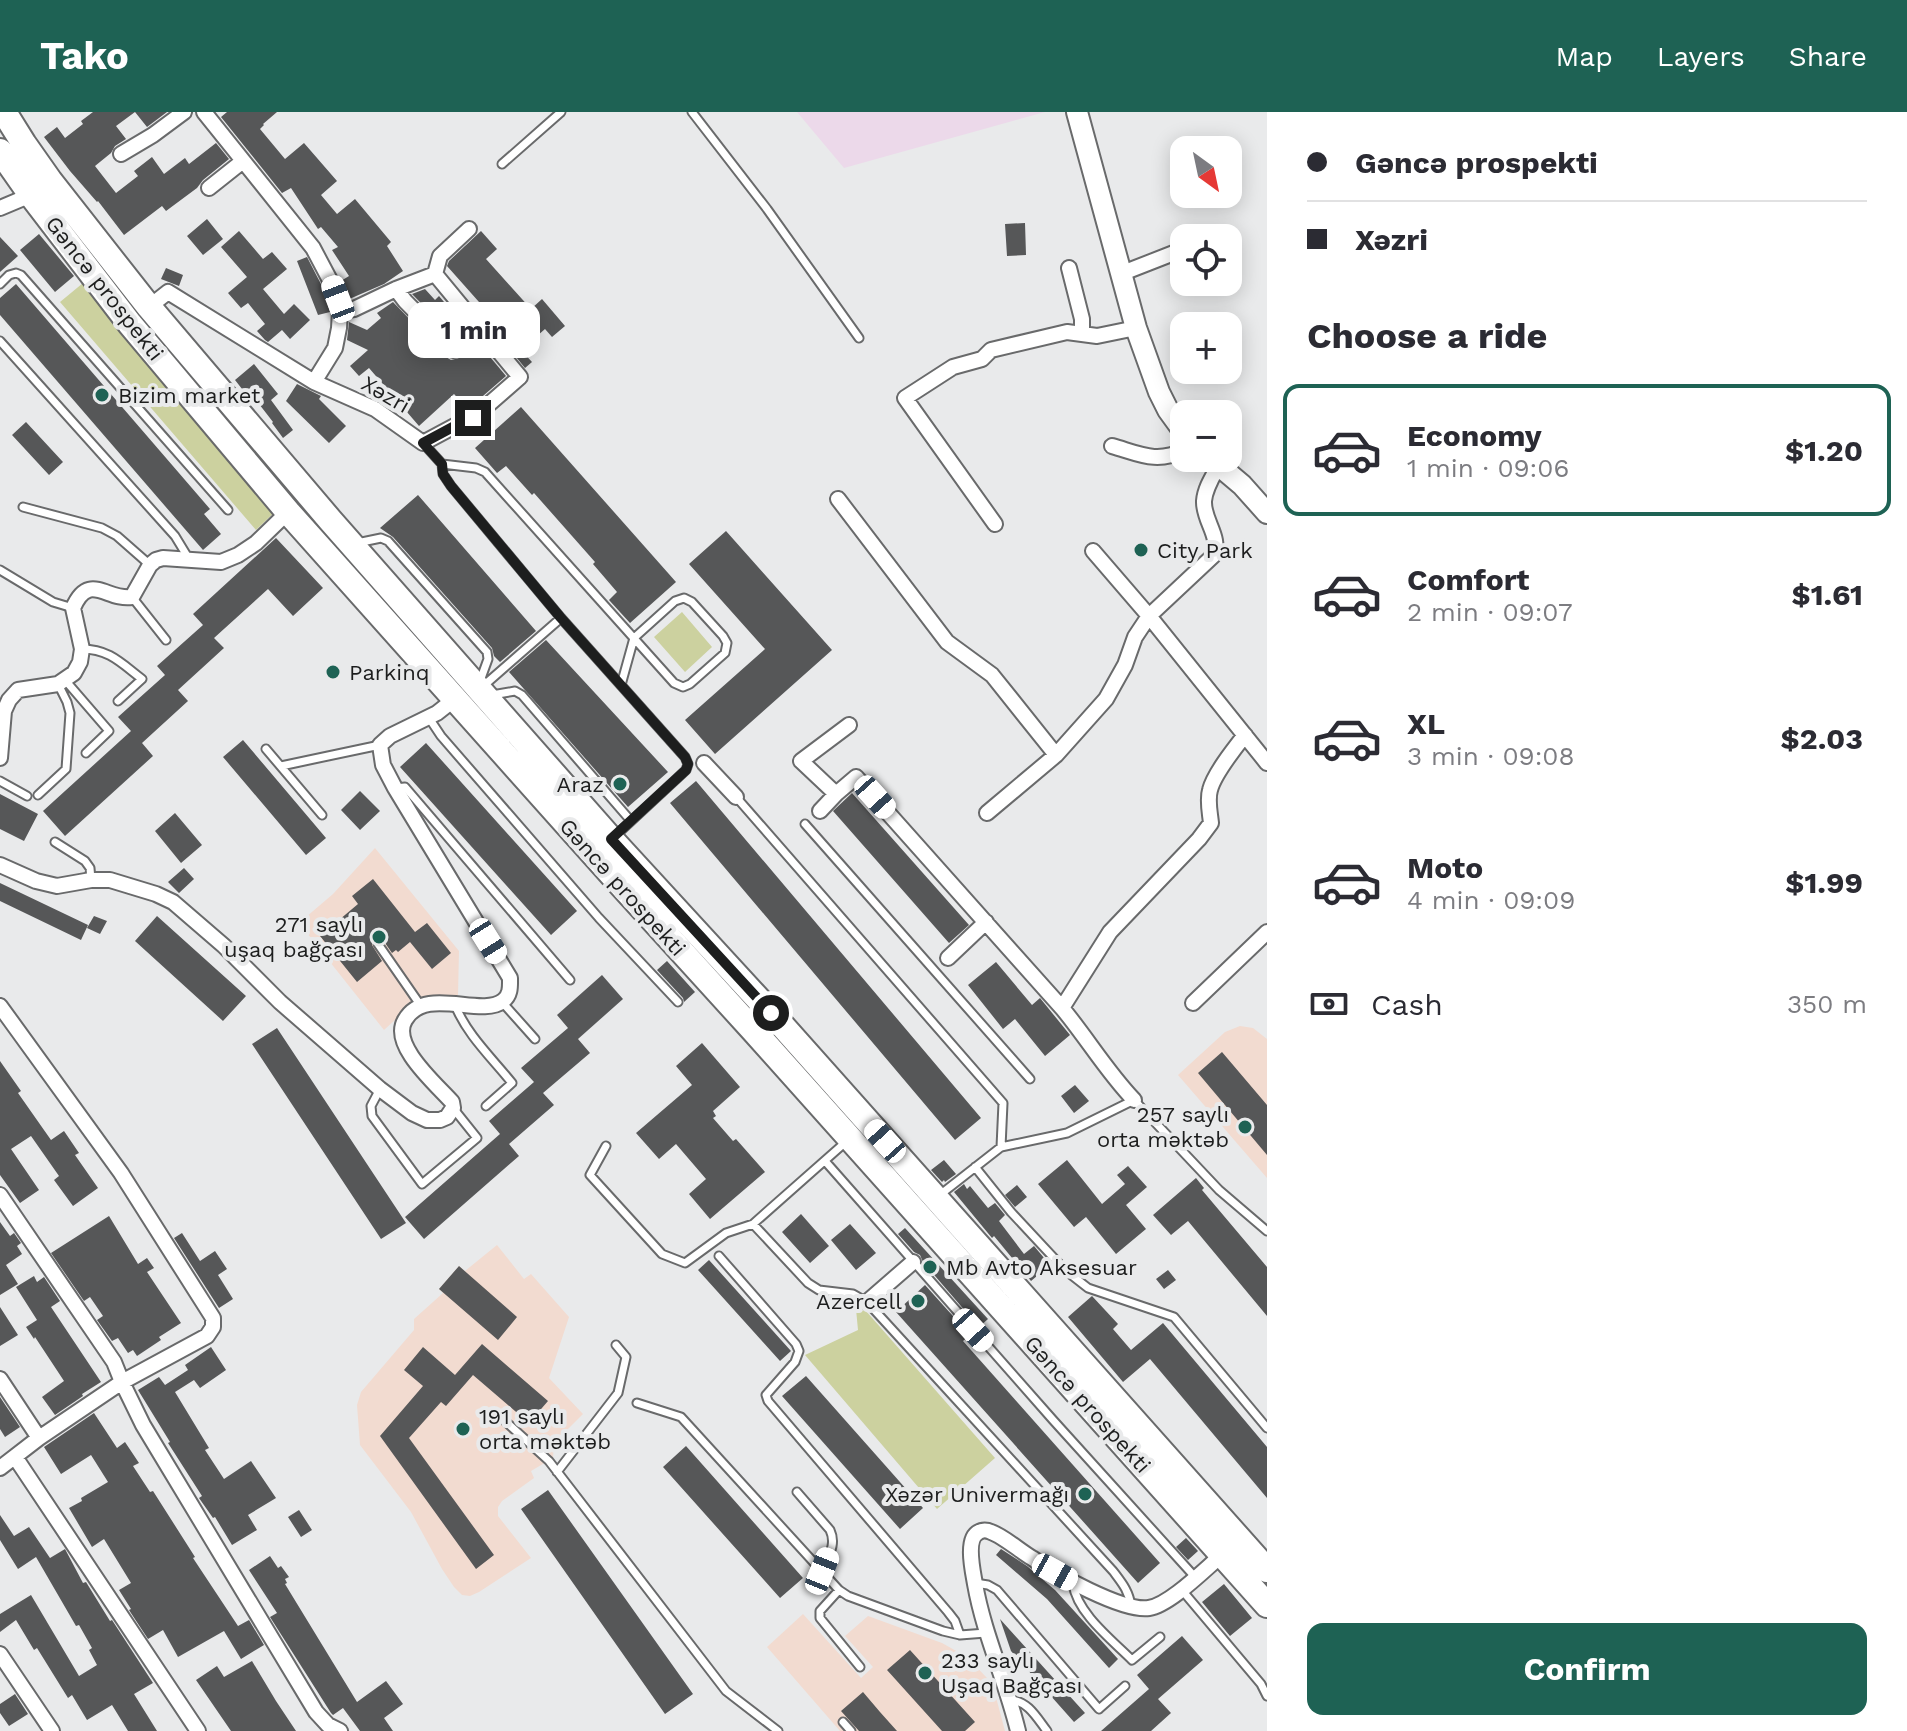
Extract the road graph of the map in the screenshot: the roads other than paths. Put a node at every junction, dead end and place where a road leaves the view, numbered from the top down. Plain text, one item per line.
1 (4, 112) edge
2 (184, 112) edge
3 (204, 112) edge
4 (561, 112) edge
5 (692, 112) edge
6 (1077, 112) edge
7 (0, 151) edge
8 (121, 154) dead end
9 (243, 161) junction
10 (502, 164) dead end
11 (209, 188) dead end
12 (31, 195) junction
13 (0, 208) edge
14 (469, 229) dead end
15 (1170, 254) edge
16 (1069, 268) dead end
17 (435, 274) junction
18 (1120, 274) junction
19 (0, 284) edge
20 (396, 289) junction
21 (149, 307) junction
22 (340, 311) junction
23 (1136, 328) junction
24 (1082, 333) junction
25 (859, 338) dead end
26 (0, 341) edge
27 (453, 350) dead end
28 (314, 382) junction
29 (204, 391) junction
30 (1170, 413) edge
31 (423, 443) junction
32 (1112, 446) dead end
33 (1170, 457) edge
34 (442, 464) junction
35 (1211, 472) edge
36 (1226, 472) edge
37 (838, 499) dead end
38 (23, 507) dead end
39 (228, 510) dead end
40 (288, 512) junction
41 (1267, 513) edge
42 (995, 524) dead end
43 (1093, 551) dead end
44 (189, 559) junction
45 (150, 565) junction
46 (0, 570) edge
47 (132, 597) junction
48 (73, 608) junction
49 (1149, 616) junction
50 (561, 618) junction
51 (634, 638) junction
52 (166, 640) dead end
53 (82, 649) junction
54 (61, 682) junction
55 (621, 685) junction
56 (475, 693) junction
57 (118, 701) dead end
58 (2, 710) edge
59 (429, 718) junction
60 (849, 725) dead end
61 (1245, 735) junction
62 (380, 745) junction
63 (266, 749) dead end
64 (86, 753) dead end
65 (1056, 755) junction
66 (0, 758) edge
67 (704, 763) dead end
68 (1267, 763) edge
69 (281, 766) junction
70 (0, 781) edge
71 (395, 788) junction
72 (836, 794) junction
73 (38, 795) dead end
74 (27, 796) dead end
75 (736, 797) joint
76 (820, 811) dead end
77 (987, 813) dead end
78 (322, 815) dead end
79 (631, 821) junction
80 (805, 824) dead end
81 (611, 839) junction
82 (55, 842) dead end
83 (0, 865) edge
84 (622, 868) junction
85 (91, 880) junction
86 (986, 922) junction
87 (1267, 932) edge
88 (378, 944) dead end
89 (948, 958) dead end
90 (570, 980) dead end
91 (502, 1002) junction
92 (678, 1002) dead end
93 (454, 1003) junction
94 (1193, 1003) dead end
95 (0, 1006) edge
96 (421, 1006) junction
97 (1062, 1008) junction
98 (535, 1039) dead end
99 (1030, 1079) dead end
100 (380, 1089) junction
101 (1134, 1100) junction
102 (486, 1106) dead end
103 (453, 1108) junction
104 (849, 1139) junction
105 (606, 1146) dead end
106 (1001, 1147) junction
107 (825, 1161) junction
108 (975, 1167) junction
109 (0, 1195) edge
110 (936, 1198) junction
111 (753, 1224) junction
112 (1267, 1231) edge
113 (719, 1256) dead end
114 (913, 1262) junction
115 (867, 1302) junction
116 (616, 1345) dead end
117 (0, 1379) edge
118 (122, 1382) junction
119 (637, 1403) dead end
120 (505, 1421) dead end
121 (1267, 1428) edge
122 (39, 1438) junction
123 (15, 1457) junction
124 (0, 1468) edge
125 (557, 1472) junction
126 (797, 1492) dead end
127 (1223, 1554) junction
128 (1267, 1570) edge
129 (822, 1571) junction
130 (1195, 1577) junction
131 (1073, 1582) junction
132 (975, 1583) junction
133 (1181, 1589) junction
134 (839, 1590) junction
135 (1267, 1605) edge
136 (1131, 1606) junction
137 (986, 1633) junction
138 (960, 1635) junction
139 (1160, 1637) dead end
140 (0, 1654) edge
141 (860, 1667) dead end
142 (1125, 1686) dead end
143 (1267, 1696) edge
144 (1011, 1700) junction
145 (843, 1722) dead end
146 (52, 1731) edge
147 (198, 1731) edge
148 (340, 1731) edge
149 (778, 1731) edge
150 (851, 1731) edge
151 (1018, 1731) edge
152 (1047, 1731) edge

1 - 21 main road, Gəncə prospekti
2 - 8 street
3 - 9 street
4 - 10 lane
5 - 25 lane
6 - 18 main road
7 - 12 main road, Gəncə prospekti
9 - 11 street
9 - 22 street
12 - 13 street
12 - 29 main road, Gəncə prospekti
14 - 17 street
15 - 18 street
16 - 24 street
17 - 20 street
17 - 31 street, Xəzri
18 - 23 main road
19 - 39 lane
20 - 22 street
20 - 27 street
21 - 28 street, Xəzri
21 - 29 main road, Gəncə prospekti
22 - 28 street
23 - 24 street
23 - 30 main road
24 - 42 street
26 - 44 lane
28 - 31 street, Xəzri
29 - 40 main road, Gəncə prospekti
29 - 56 main road, Gəncə prospekti
31 - 34 lane
32 - 33 street
34 - 50 lane
34 - 51 lane
35 - 49 street
36 - 41 main road
37 - 65 street
38 - 45 lane
40 - 44 street
40 - 56 main road, Gəncə prospekti
43 - 49 street
44 - 45 street
45 - 47 street
46 - 48 lane
47 - 48 street
47 - 52 lane
48 - 53 street
49 - 61 street
49 - 65 street
50 - 55 lane
50 - 56 lane
51 - 51 lane
51 - 55 lane
53 - 54 street
53 - 57 lane
54 - 58 street
54 - 64 lane
54 - 73 lane
55 - 79 lane
56 - 59 street
56 - 79 lane
56 - 81 main road, Gəncə prospekti
56 - 84 main road, Gəncə prospekti
58 - 66 street
59 - 62 street
59 - 92 lane
60 - 72 street
61 - 68 street
61 - 97 street
62 - 69 lane
62 - 71 street
63 - 69 lane
65 - 77 street
67 - 75 street
69 - 78 lane
70 - 74 lane
71 - 90 lane
71 - 91 street
72 - 76 street
72 - 86 street
75 - 106 lane
79 - 81 lane
80 - 99 lane
81 - 84 main road, Gəncə prospekti
82 - 85 lane
83 - 85 street
84 - 104 main road, Gəncə prospekti
84 - 110 main road, Gəncə prospekti
85 - 100 street
86 - 89 street
86 - 97 street
87 - 94 street
88 - 96 lane
91 - 93 street
91 - 98 lane
93 - 96 street
93 - 102 lane
95 - 118 street
96 - 103 street
97 - 101 street
100 - 103 street
100 - 103 lane
101 - 106 lane
101 - 112 lane
104 - 107 lane
104 - 127 main road, Gəncə prospekti
105 - 111 lane
106 - 108 lane
107 - 111 lane
107 - 114 lane
108 - 110 lane
108 - 121 lane
109 - 118 street
110 - 128 main road, Gəncə prospekti
111 - 115 lane
113 - 138 lane
114 - 115 street
114 - 130 lane
115 - 136 lane
116 - 125 lane
117 - 122 street
118 - 122 street
118 - 148 street
119 - 129 lane
120 - 125 lane
122 - 123 street
123 - 124 street
123 - 147 street
125 - 149 lane
126 - 129 lane
127 - 130 street
127 - 135 main road, Gəncə prospekti
129 - 134 lane
130 - 133 street
131 - 132 street
131 - 136 street
131 - 139 lane
132 - 137 street
132 - 142 lane
133 - 136 street
133 - 143 lane
134 - 138 lane
134 - 141 lane
137 - 138 lane
137 - 144 street
140 - 146 street
144 - 151 street
144 - 152 lane
145 - 150 lane

